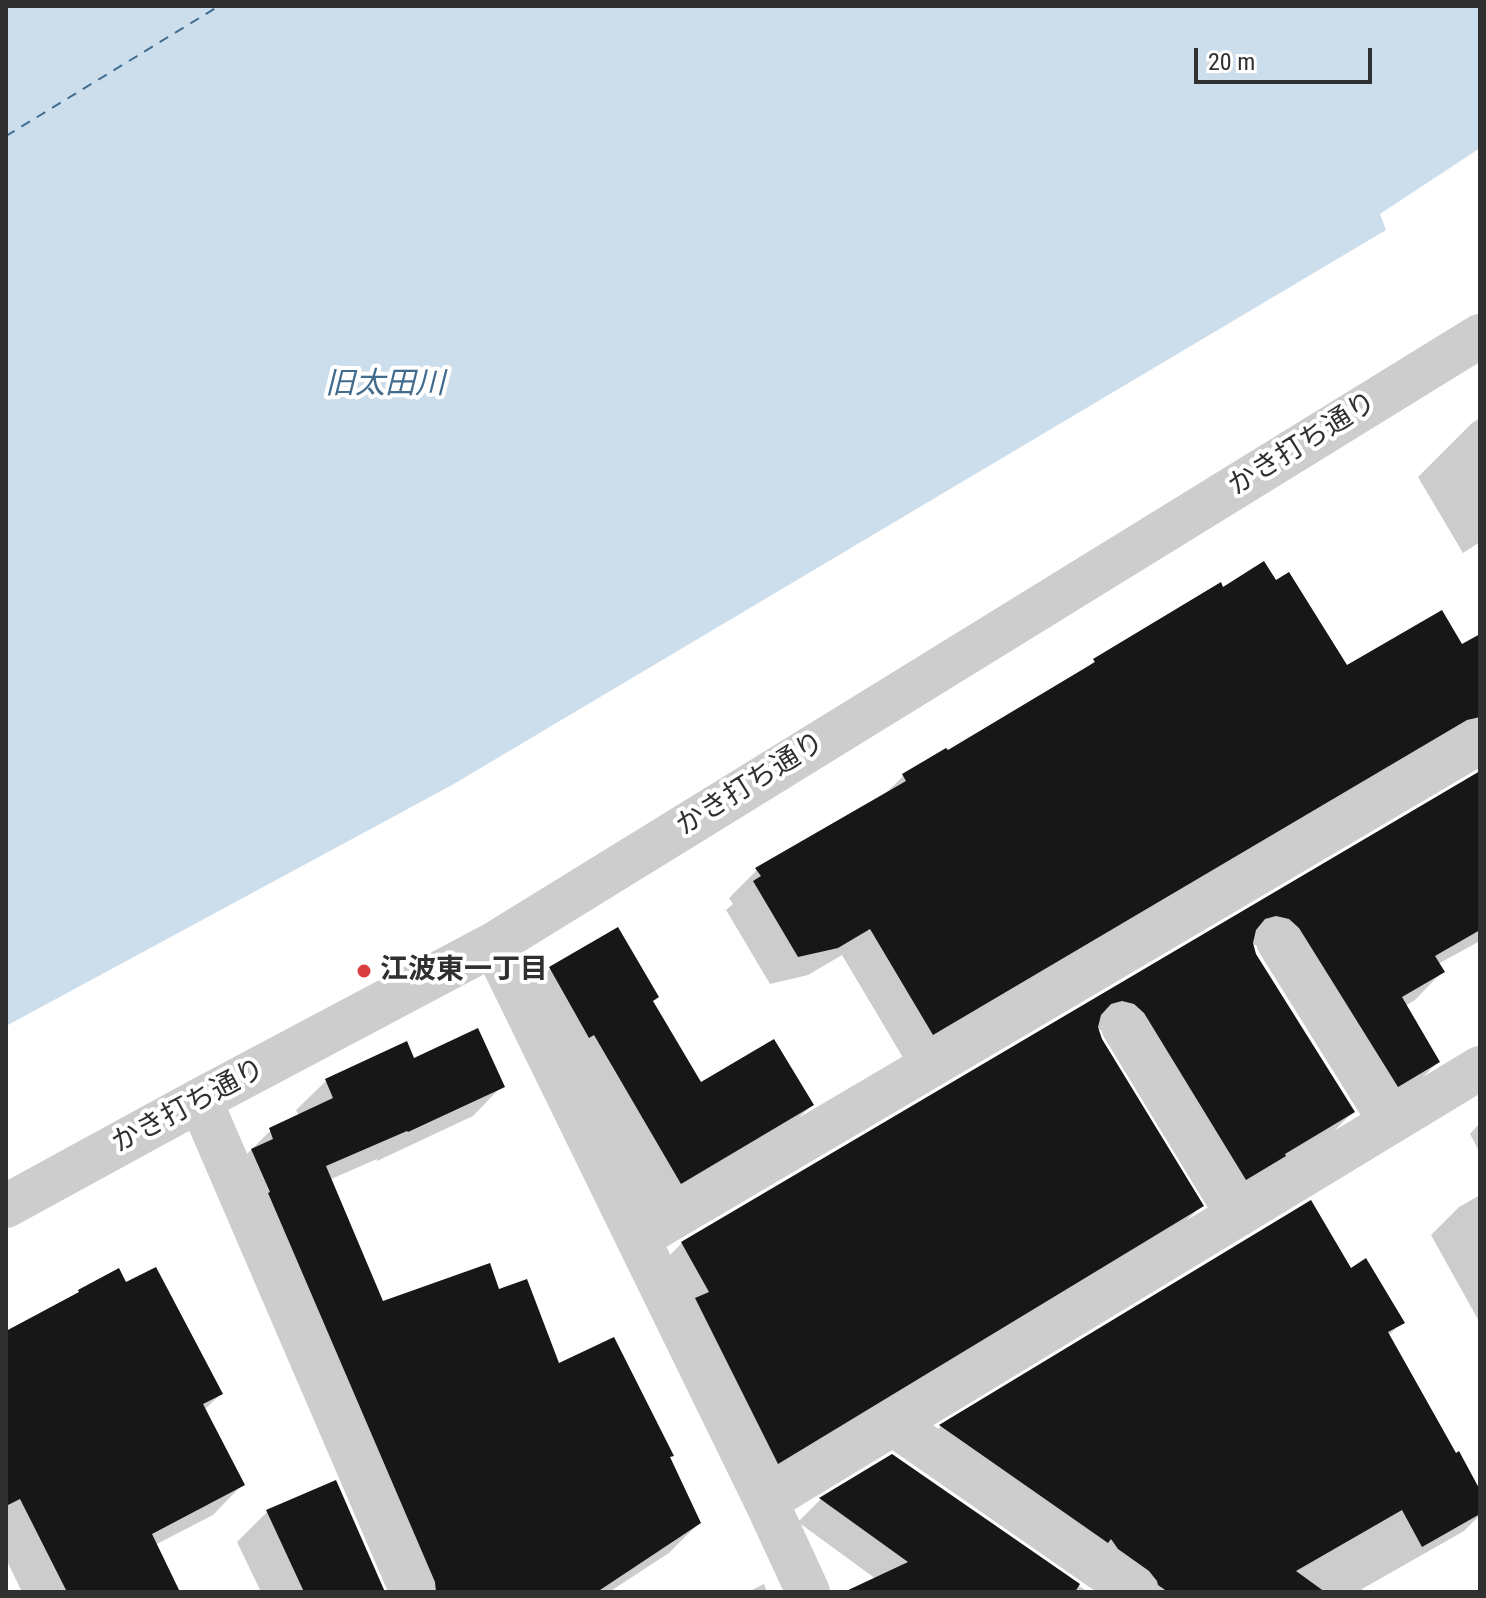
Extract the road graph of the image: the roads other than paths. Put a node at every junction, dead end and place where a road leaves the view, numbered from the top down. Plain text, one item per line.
1 (1480, 336) edge
2 (1480, 742) edge
3 (1278, 941) dead end
4 (494, 944) junction
5 (1123, 1026) dead end
6 (1480, 1068) edge
7 (200, 1100) junction
8 (1391, 1122) junction
9 (6, 1206) edge
10 (1238, 1215) junction
11 (638, 1238) junction
12 (893, 1424) junction
13 (766, 1501) junction
14 (412, 1592) edge
15 (808, 1592) edge
16 (1135, 1592) edge

1 - 4 street, かき打ち通り
2 - 11 street
3 - 8 street
4 - 7 street, かき打ち通り
4 - 11 street
5 - 10 street
6 - 8 street
7 - 9 street, かき打ち通り
7 - 14 street
8 - 10 street
10 - 12 street
11 - 13 street
12 - 13 street
12 - 16 street
13 - 15 street

